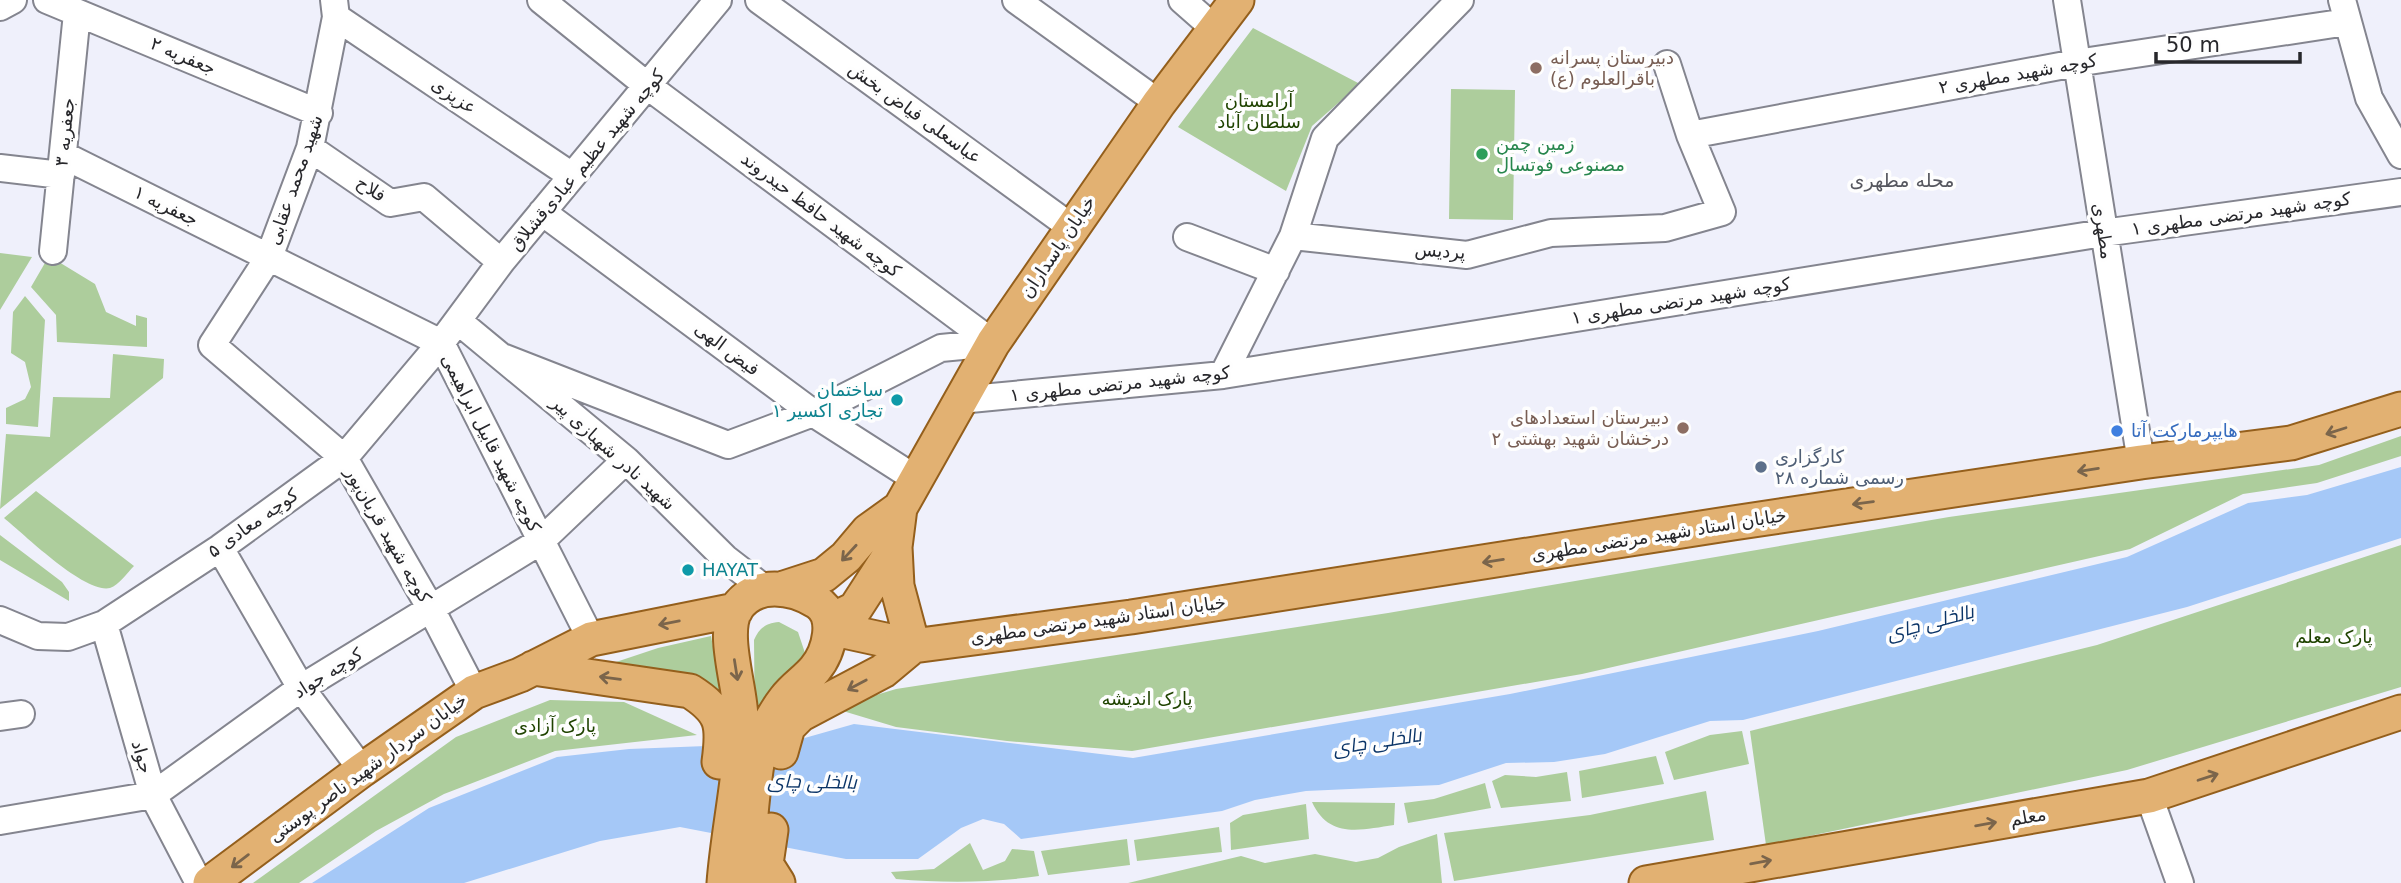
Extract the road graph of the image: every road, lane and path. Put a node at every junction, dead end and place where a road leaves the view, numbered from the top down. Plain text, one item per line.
1 (13, 0) edge
2 (47, 0) edge
3 (541, 0) edge
4 (718, 0) edge
5 (760, 0) edge
6 (1016, 0) edge
7 (1182, 0) edge
8 (1237, 0) edge
9 (1460, 0) edge
10 (2067, 0) edge
11 (0, 7) edge
12 (335, 9) edge
13 (2345, 11) edge
14 (77, 12) junction
15 (1215, 29) junction
16 (2076, 63) junction
17 (1667, 64) dead end
18 (649, 87) junction
19 (1159, 103) junction
20 (319, 113) junction
21 (1690, 135) junction
22 (310, 148) junction
23 (2401, 155) edge
24 (62, 165) junction
25 (0, 168) edge
26 (572, 176) junction
27 (2401, 192) edge
28 (542, 212) junction
29 (1071, 227) junction
30 (2103, 233) junction
31 (1293, 236) junction
32 (1187, 237) dead end
33 (53, 251) dead end
34 (269, 257) junction
35 (501, 262) junction
36 (1276, 271) junction
37 (458, 321) junction
38 (441, 343) junction
39 (993, 343) junction
40 (212, 345) joint
41 (505, 358) junction
42 (1223, 375) junction
43 (960, 400) junction
44 (2401, 409) edge
45 (813, 413) junction
46 (344, 458) junction
47 (626, 460) junction
48 (2141, 462) junction
49 (916, 479) junction
50 (900, 508) junction
51 (541, 541) junction
52 (895, 547) junction
53 (220, 548) junction
54 (775, 588) junction
55 (431, 609) junction
56 (736, 610) junction
57 (0, 620) edge
58 (104, 624) junction
59 (830, 624) junction
60 (591, 639) junction
61 (913, 646) junction
62 (533, 668) junction
63 (302, 688) junction
64 (474, 692) junction
65 (2401, 712) edge
66 (751, 740) junction
67 (362, 769) junction
68 (153, 795) junction
69 (2149, 796) junction
70 (0, 821) edge
71 (738, 871) edge
72 (1713, 877) edge
73 (200, 883) edge
74 (210, 883) edge
75 (1646, 883) edge
76 (2180, 883) edge

1 - 11 street
2 - 14 street, جعفریه ۲
3 - 18 street, کوچه شهید حافظ حیدروند
4 - 18 street, کوچه شهید عظیم عبادی‌قشلاق
5 - 29 street, عباسعلی فیاض بخش
6 - 19 street
7 - 15 street
8 - 15 main road, خیابان پاسداران
9 - 31 street
10 - 16 street, مطهری
12 - 20 street, شهید محمد عقابی
12 - 26 street, عزیزی
13 - 16 street, کوچه شهید مطهری ۲
13 - 23 street
14 - 20 street, جعفریه ۲
14 - 24 street, جعفریه ۳
15 - 19 main road, خیابان پاسداران
16 - 21 street, کوچه شهید مطهری ۲
16 - 30 street, مطهری
17 - 21 street, پردیس
18 - 26 street, کوچه شهید عظیم عبادی‌قشلاق
18 - 39 street, کوچه شهید حافظ حیدروند
19 - 29 main road, خیابان پاسداران
20 - 22 street, شهید محمد عقابی
21 - 31 street, پردیس
22 - 34 street, شهید محمد عقابی
22 - 35 street, فلاح
24 - 25 street, جعفریه ۱
24 - 33 street, جعفریه ۳
24 - 34 street, جعفریه ۱
26 - 28 street, کوچه شهید عظیم عبادی‌قشلاق
27 - 30 street, کوچه شهید مرتضی مطهری ۱
28 - 35 street, کوچه شهید عظیم عبادی‌قشلاق
28 - 45 street, فیض الهی
29 - 39 main road, خیابان پاسداران
30 - 42 street, کوچه شهید مرتضی مطهری ۱
30 - 48 street, مطهری
31 - 36 street
32 - 36 street
34 - 38 street, کوچه شهید قابیل ابراهیمی
34 - 40 street, شهید محمد عقابی
35 - 37 street, کوچه شهید عظیم عبادی‌قشلاق
36 - 42 street
37 - 38 street, کوچه معادی ۵
37 - 41 street, شهید نادر شهبازی پیر
38 - 46 street, کوچه معادی ۵
38 - 51 street, کوچه شهید قابیل ابراهیمی
39 - 43 main road, خیابان پاسداران
39 - 45 street
40 - 46 street, کوچه شهید قربان‌پور
41 - 45 street
41 - 47 street, شهید نادر شهبازی پیر
42 - 43 street, کوچه شهید مرتضی مطهری ۱
43 - 49 main road, خیابان پاسداران
44 -> 48 main road, خیابان استاد شهید مرتضی مطهری
45 - 49 street, فیض الهی
46 - 53 street, کوچه معادی ۵
46 - 55 street, کوچه شهید قربان‌پور
47 - 51 street, کوچه جواد
47 - 54 street, شهید نادر شهبازی پیر
48 -> 61 main road, خیابان استاد شهید مرتضی مطهری
49 - 50 main road, خیابان پاسداران
50 - 52 main road
50 -> 54 main road
51 - 55 street, کوچه جواد
51 - 60 street, کوچه شهید قابیل ابراهیمی
52 - 59 main road
52 - 61 main road
53 - 58 street, کوچه معادی ۵
53 - 63 street
54 - 56 main road
54 - 59 main road
55 - 63 street, کوچه جواد
55 - 64 street, کوچه شهید قربان‌پور
56 -> 60 main road, خیابان سردار شهید ناصر پوستی
56 -> 66 main road
57 - 58 street, کوچه معادی ۵
58 - 68 street, جواد
59 - 61 main road
59 - 66 main road
60 - 62 main road, خیابان سردار شهید ناصر پوستی
61 -> 66 main road
62 - 64 main road, خیابان سردار شهید ناصر پوستی
66 -> 62 main road
63 - 67 street
63 - 68 street, کوچه جواد
64 - 67 main road, خیابان سردار شهید ناصر پوستی
69 -> 65 main road, معلم
66 - 71 main road
67 -> 74 main road, خیابان سردار شهید ناصر پوستی
68 - 70 street, کوچه جواد
68 - 73 street, جواد
72 -> 69 main road, معلم
69 - 76 street
72 - 75 main road, معلم

